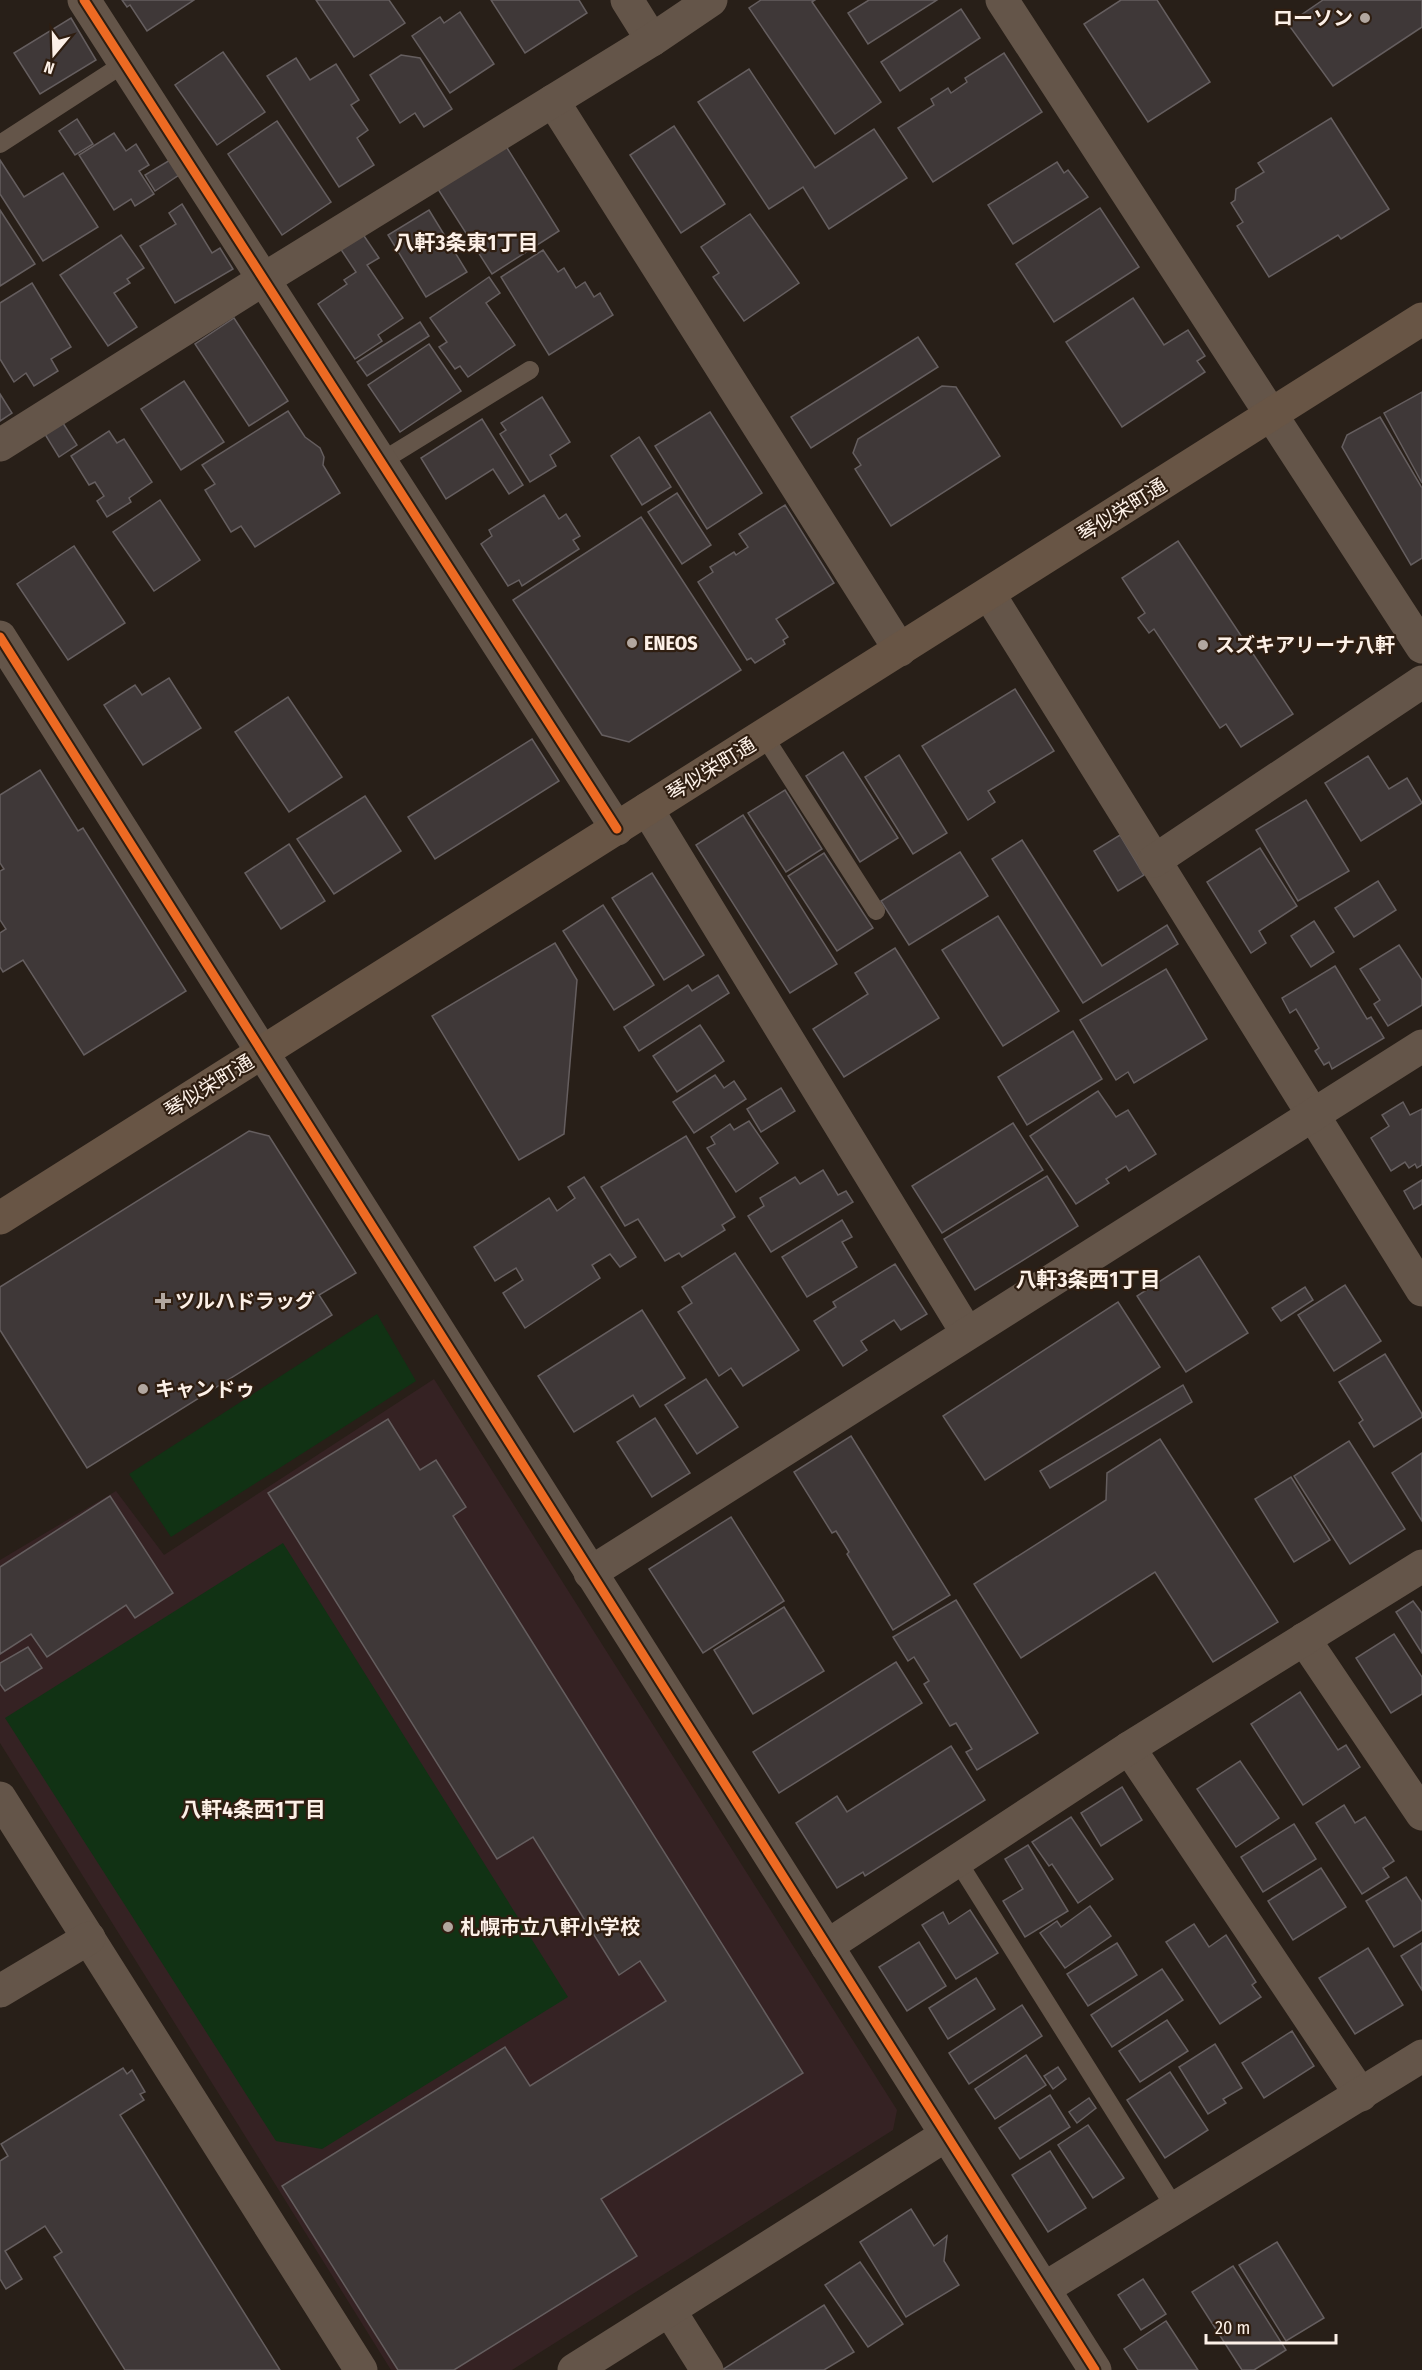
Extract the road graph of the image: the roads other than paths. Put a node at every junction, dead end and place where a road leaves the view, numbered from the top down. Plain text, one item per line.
1 (84, 0) edge
2 (627, 0) edge
3 (711, 0) edge
4 (1002, 0) edge
5 (652, 40) junction
6 (125, 63) junction
7 (553, 101) junction
8 (0, 144) edge
9 (264, 279) junction
10 (1422, 319) edge
11 (530, 370) dead end
12 (1273, 415) junction
13 (0, 445) edge
14 (382, 461) junction
15 (989, 594) junction
16 (0, 637) edge
17 (1422, 647) edge
18 (900, 651) junction
19 (1422, 682) edge
20 (764, 736) junction
21 (647, 809) junction
22 (617, 829) junction
23 (1154, 861) junction
24 (876, 911) dead end
25 (1422, 1046) edge
26 (262, 1052) junction
27 (1313, 1115) junction
28 (0, 1218) edge
29 (1422, 1290) edge
30 (967, 1333) junction
31 (1422, 1566) edge
32 (590, 1573) junction
33 (1304, 1639) junction
34 (1129, 1748) junction
35 (0, 1798) edge
36 (1422, 1814) edge
37 (957, 1860) junction
38 (89, 1938) junction
39 (827, 1946) junction
40 (0, 1991) edge
41 (1422, 2056) edge
42 (1361, 2095) junction
43 (946, 2135) junction
44 (1176, 2208) junction
45 (1045, 2288) junction
46 (670, 2311) junction
47 (361, 2370) edge
48 (574, 2370) edge
49 (707, 2370) edge
50 (1095, 2370) edge

1 - 6 street
2 - 5 street
3 - 5 street
4 - 12 street
5 - 7 street
6 - 8 lane
6 - 9 street
7 - 9 street
7 - 18 street
9 - 13 street
9 - 14 street
10 - 12 main road, 琴似栄町通
11 - 14 lane
12 - 15 main road, 琴似栄町通
12 - 17 street
14 - 22 street
15 - 18 main road, 琴似栄町通
15 - 23 street
16 - 26 street
18 - 20 main road, 琴似栄町通
19 - 23 street
20 - 21 main road, 琴似栄町通
20 - 24 lane
21 - 22 main road, 琴似栄町通
21 - 30 street
22 - 26 main road, 琴似栄町通
23 - 27 street
25 - 27 street
26 - 28 main road, 琴似栄町通
26 - 32 street
27 - 29 street
27 - 30 street
30 - 32 street
31 - 33 street
32 - 39 street
33 - 34 street
33 - 36 street
34 - 37 street
34 - 42 street
35 - 38 street
37 - 39 street
37 - 44 lane
38 - 40 street
38 - 47 street
39 - 43 street
41 - 42 street
42 - 44 street
43 - 45 street
43 - 46 street
44 - 45 street
45 - 50 street
46 - 48 street
46 - 49 street

